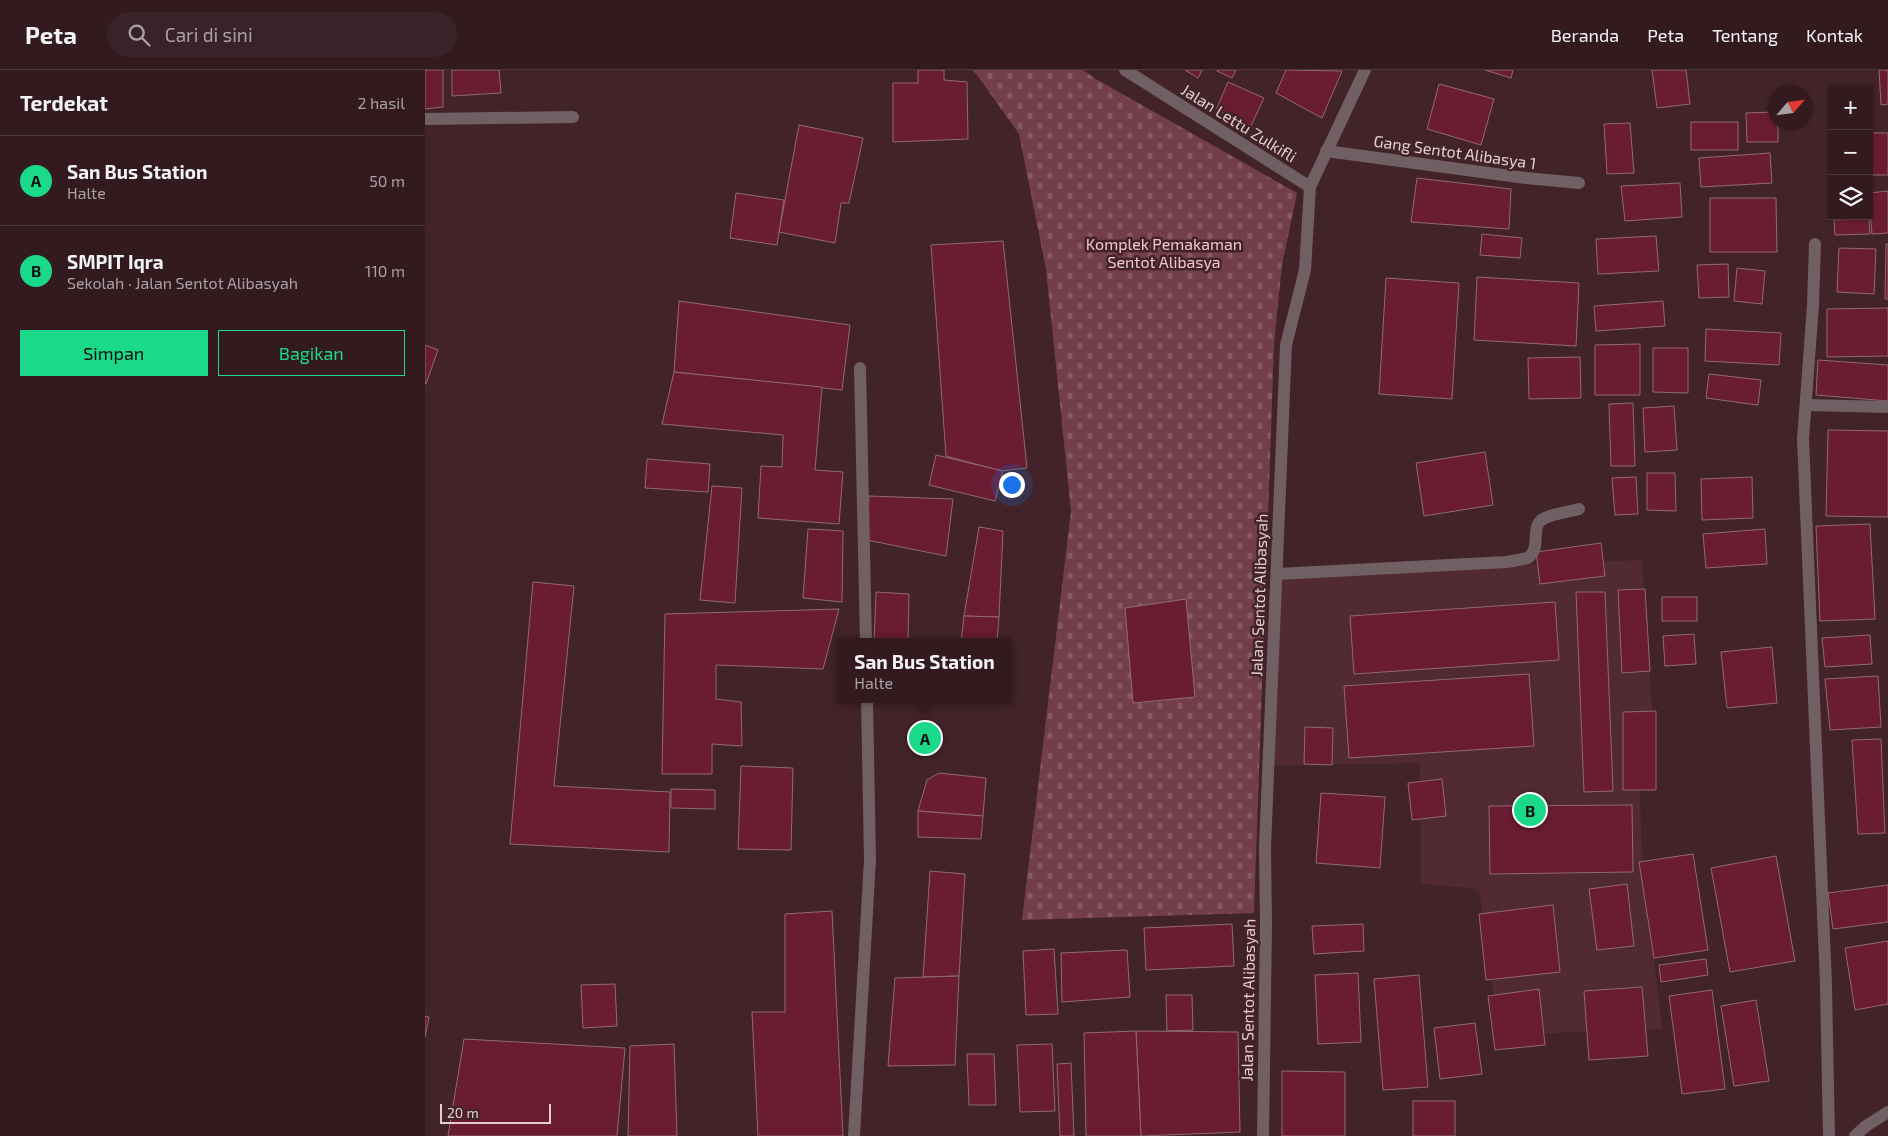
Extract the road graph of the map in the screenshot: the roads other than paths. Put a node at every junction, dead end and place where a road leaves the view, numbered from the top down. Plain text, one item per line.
1 (1125, 70) edge
2 (1365, 70) edge
3 (573, 116) dead end
4 (425, 119) edge
5 (1326, 151) junction
6 (1579, 183) dead end
7 (1310, 188) junction
8 (1815, 244) dead end
9 (860, 368) dead end
10 (1806, 405) junction
11 (1888, 407) edge
12 (1579, 509) dead end
13 (1277, 574) junction
14 (866, 638) edge
15 (867, 703) edge
16 (1888, 1112) edge
17 (854, 1136) edge
18 (1263, 1136) edge
19 (1829, 1136) edge
20 (1855, 1136) edge

1 - 7 street, Jalan Lettu Zulkifli
2 - 5 street, Jalan Sentot Alibasyah
3 - 4 street
5 - 6 street, Gang Sentot Alibasya 1
5 - 7 street, Jalan Sentot Alibasyah
7 - 13 street, Jalan Sentot Alibasyah
8 - 10 street
9 - 14 street
10 - 11 street
10 - 19 street
12 - 13 street
13 - 18 street, Jalan Sentot Alibasyah
15 - 17 street
16 - 20 street

